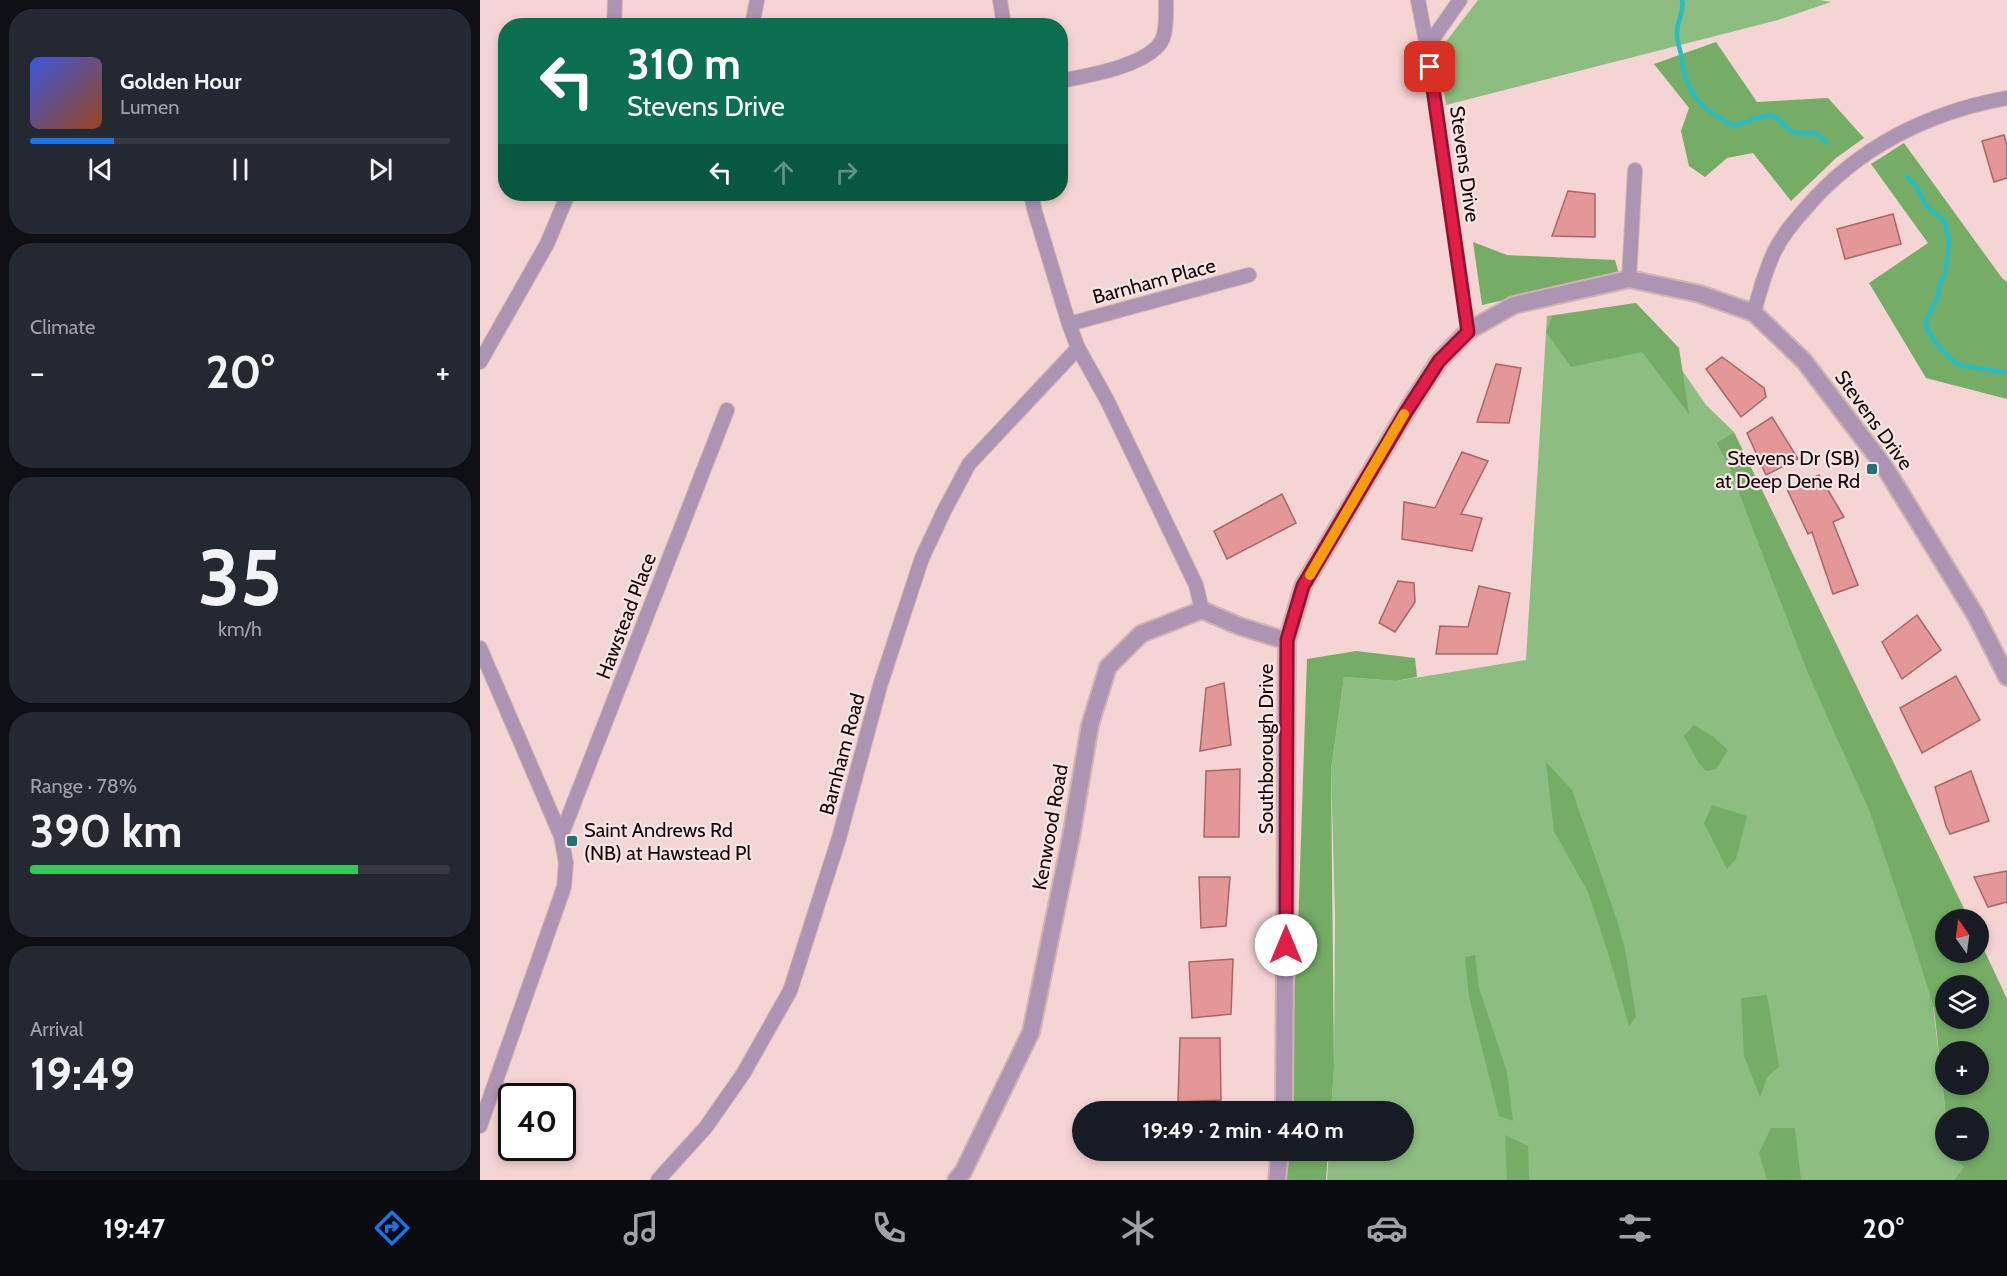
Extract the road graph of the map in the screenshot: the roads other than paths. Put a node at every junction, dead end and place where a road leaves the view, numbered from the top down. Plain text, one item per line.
1 (615, 0) edge
2 (757, 0) edge
3 (1000, 0) edge
4 (1166, 0) edge
5 (1418, 0) edge
6 (1460, 0) edge
7 (614, 18) edge
8 (754, 18) edge
9 (1003, 18) edge
10 (1427, 47) junction
11 (1068, 80) edge
12 (2007, 98) edge
13 (1635, 170) dead end
14 (565, 201) edge
15 (1033, 201) edge
16 (1249, 276) dead end
17 (1629, 279) junction
18 (1754, 313) junction
19 (1069, 324) junction
20 (1468, 332) junction
21 (1078, 348) junction
22 (480, 362) edge
23 (728, 410) dead end
24 (1203, 610) junction
25 (1287, 640) junction
26 (480, 648) edge
27 (2007, 677) edge
28 (561, 836) junction
29 (1284, 1101) edge
30 (480, 1126) edge
31 (1279, 1161) edge
32 (658, 1180) edge
33 (956, 1180) edge
34 (1277, 1180) edge

1 - 7 street
2 - 8 street
3 - 9 street
4 - 11 street
5 - 10 street, Stevens Drive
6 - 10 street
10 - 20 street, Stevens Drive
12 - 18 street
13 - 17 street
14 - 22 street
15 - 19 street
16 - 19 street, Barnham Place
17 - 18 street, Stevens Drive
17 - 20 street, Stevens Drive
18 - 27 street, Stevens Drive
19 - 21 street
20 - 25 street, Southborough Drive
21 - 24 street
21 - 32 street, Barnham Road
23 - 28 street, Hawstead Place
24 - 25 street
24 - 33 street, Kenwood Road
25 - 29 street, Southborough Drive
26 - 28 street
28 - 30 street
31 - 34 street

